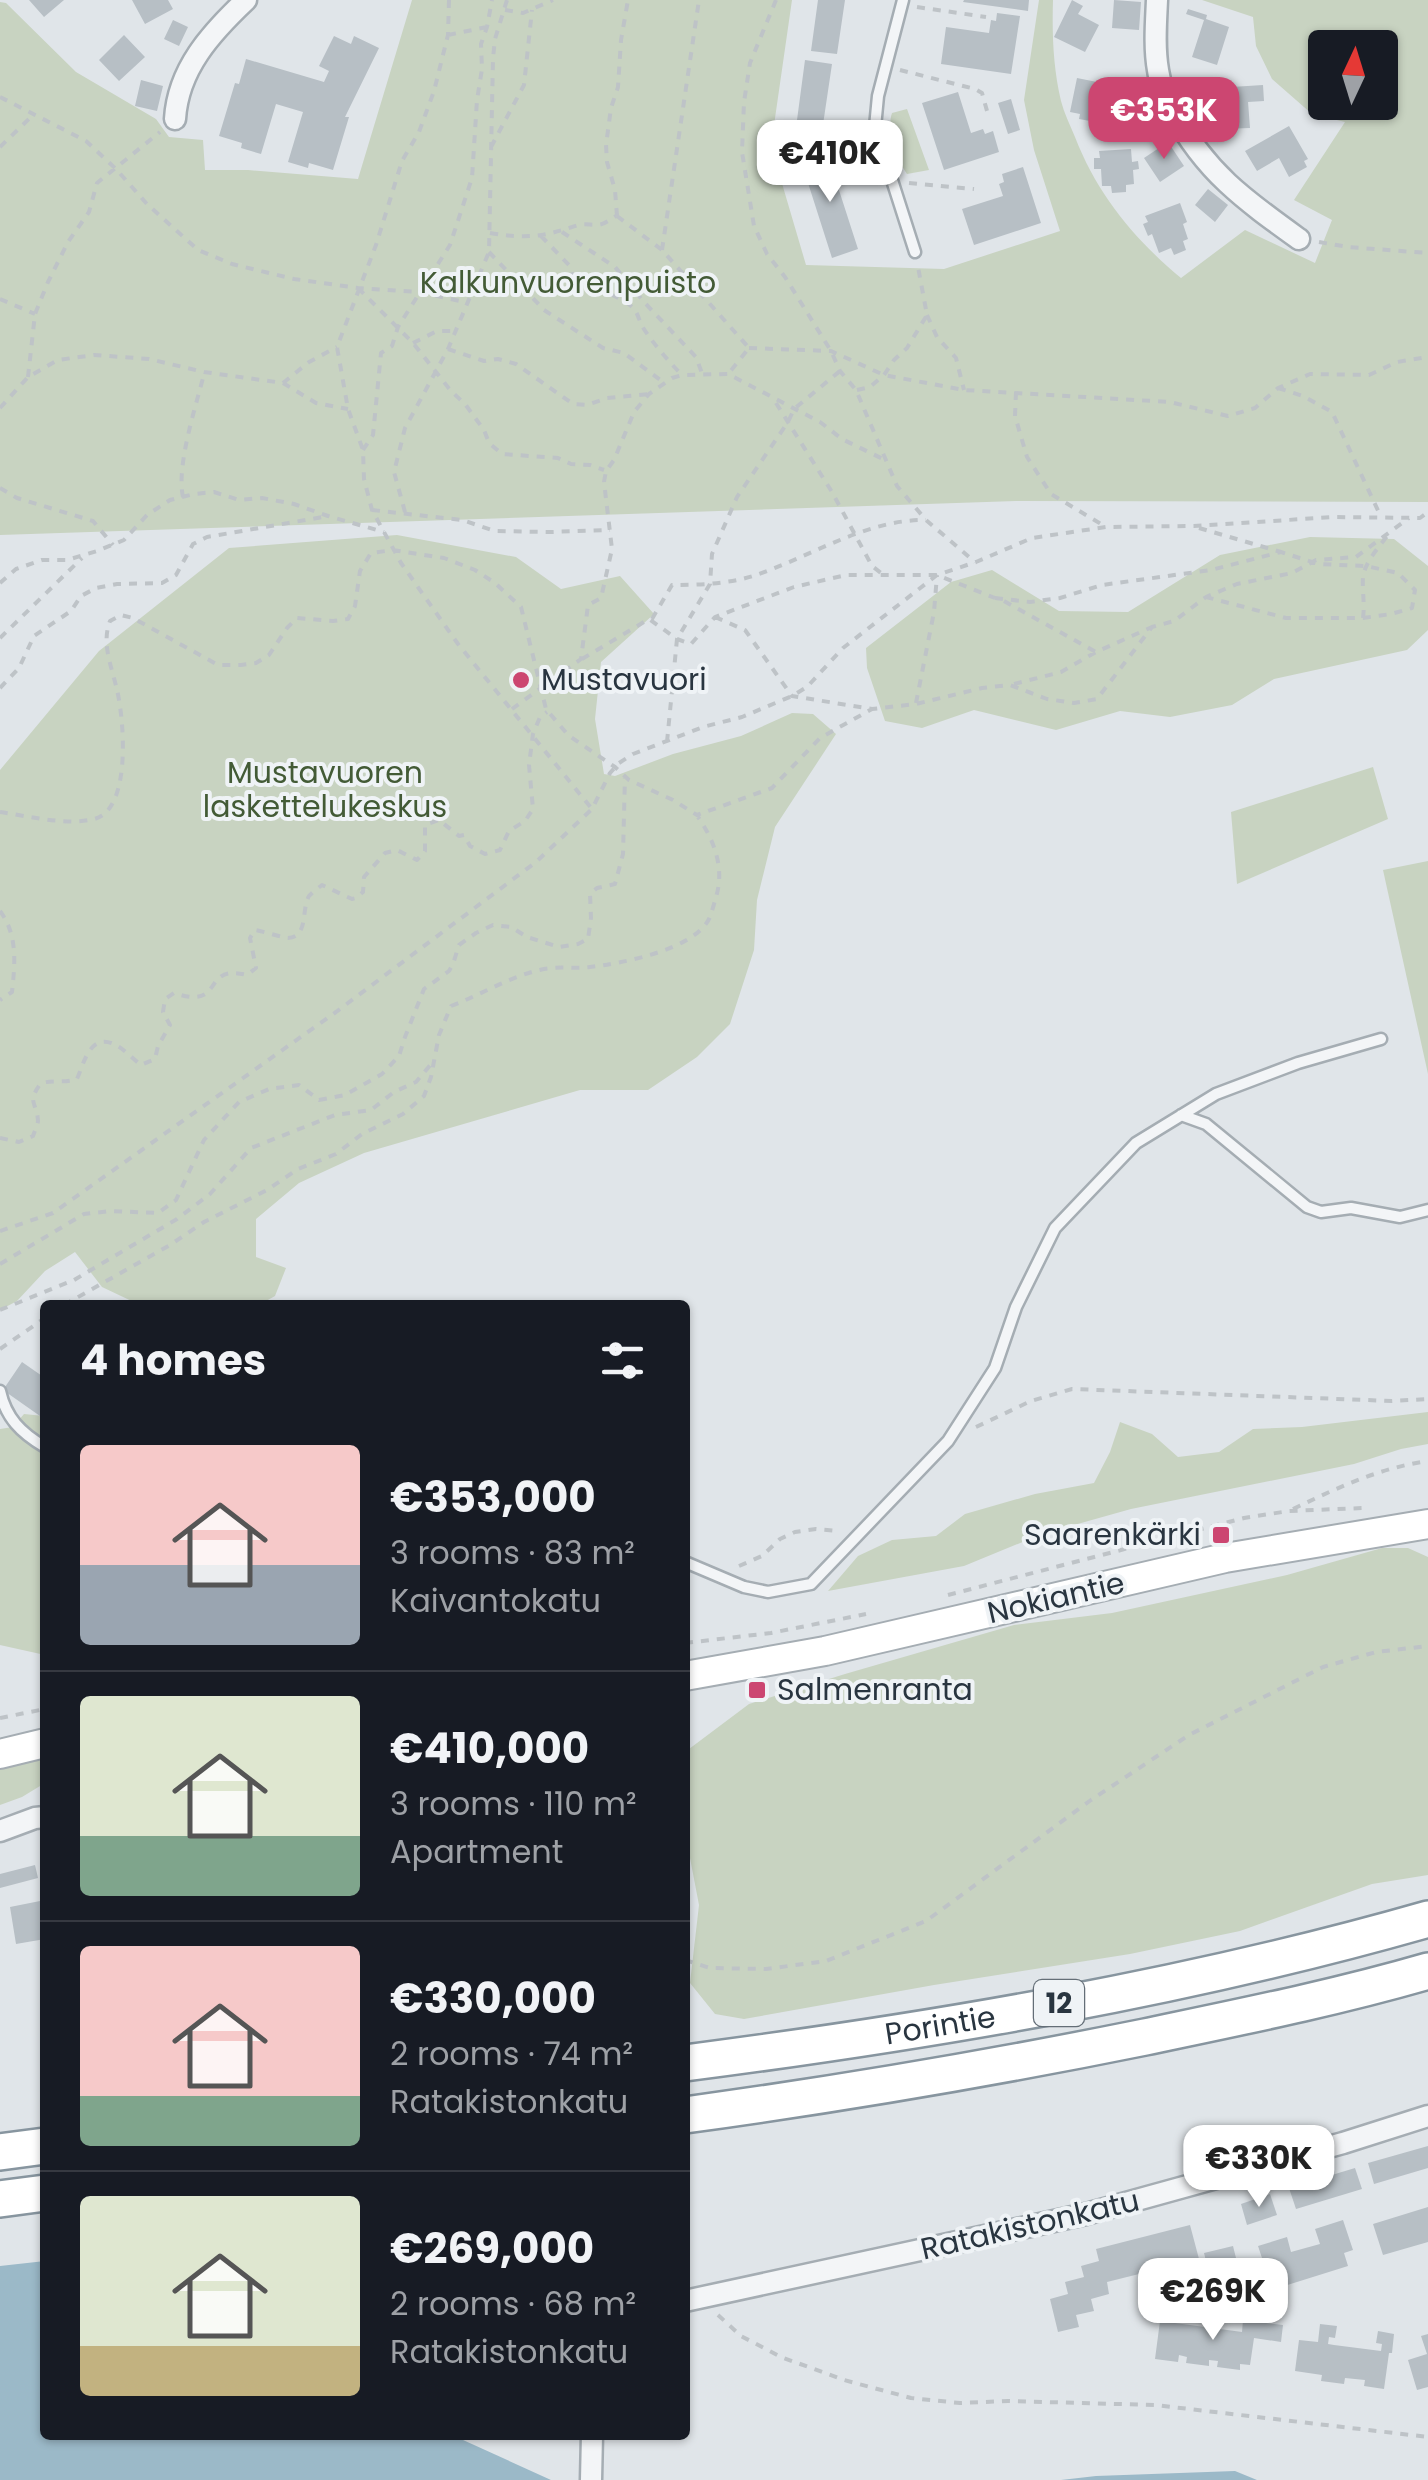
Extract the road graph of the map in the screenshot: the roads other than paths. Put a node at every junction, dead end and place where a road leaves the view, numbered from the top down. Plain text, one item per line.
1 (246, 0) edge
2 (1157, 0) edge
3 (903, 2) edge
4 (175, 119) road end
5 (1299, 239) road end
6 (915, 252) road end
7 (1382, 1039) dead end
8 (1181, 1116) junction
9 (1428, 1210) edge
10 (0, 1391) edge
11 (40, 1444) edge
12 (1428, 1524) edge
13 (690, 1564) edge
14 (690, 1675) edge
15 (40, 1740) edge
16 (0, 1742) edge
17 (40, 1742) edge
18 (0, 1754) edge
19 (40, 1818) edge
20 (0, 1831) edge
21 (1428, 1919) edge
22 (1428, 1971) edge
23 (690, 2062) edge
24 (690, 2114) edge
25 (1428, 2116) edge
26 (40, 2147) edge
27 (0, 2152) edge
28 (40, 2194) edge
29 (0, 2198) edge
30 (690, 2300) edge
31 (592, 2440) edge
32 (591, 2480) edge

1 - 4 street
2 - 5 street
3 - 6 lane
7 - 8 lane
8 - 9 lane
8 - 13 lane
10 - 11 lane
12 - 14 main road, Nokiantie
15 - 16 main road
17 - 18 main road
19 - 20 street
21 - 23 highway, Porintie / 12
22 - 24 highway, Porintie / 12
25 - 30 street, Ratakistonkatu
26 - 27 highway
28 - 29 highway
31 - 32 street

